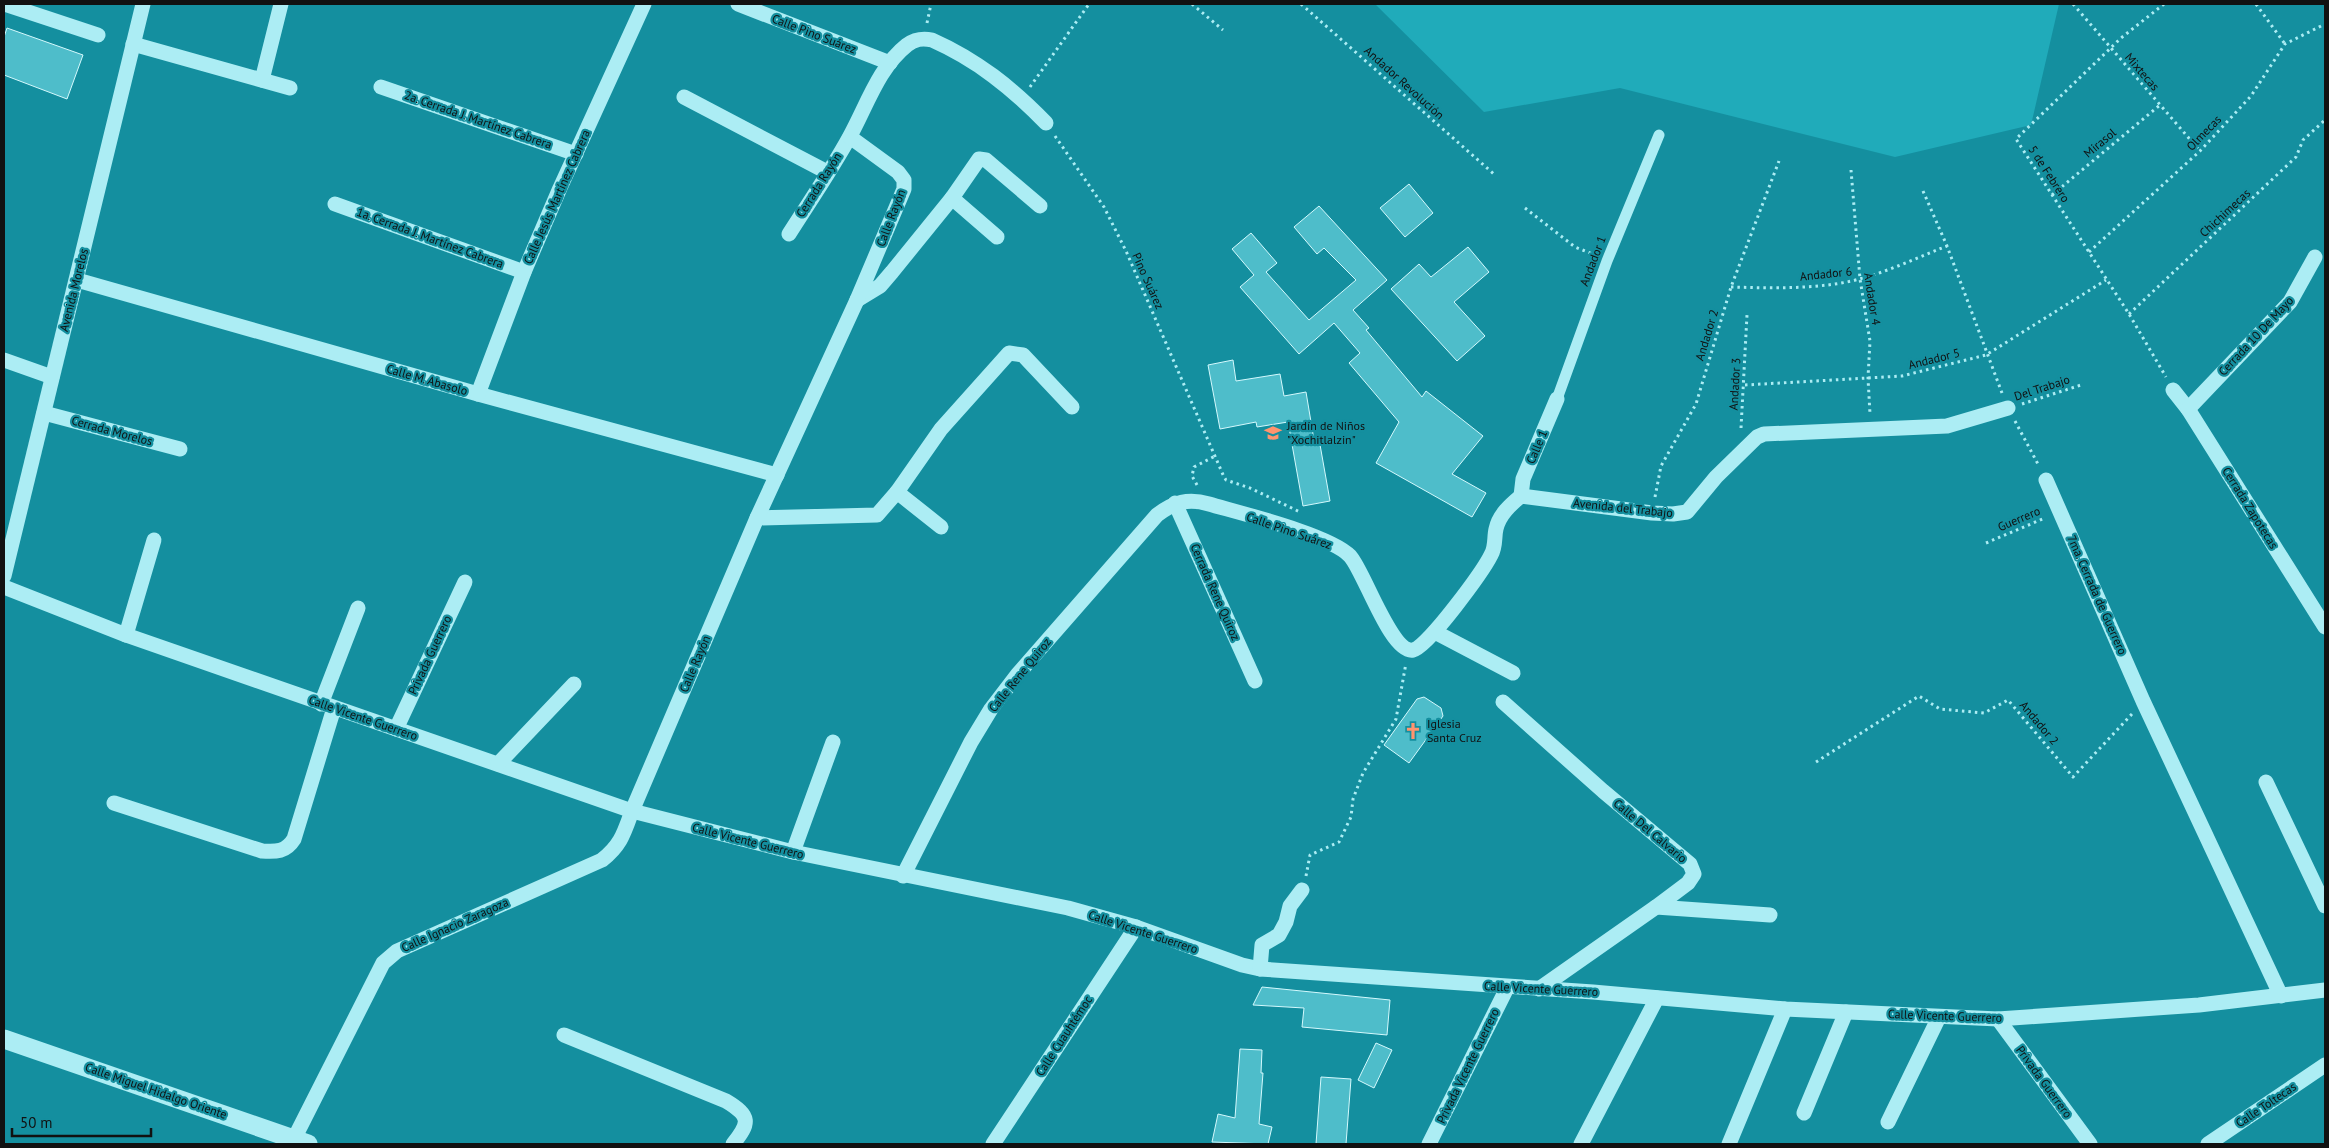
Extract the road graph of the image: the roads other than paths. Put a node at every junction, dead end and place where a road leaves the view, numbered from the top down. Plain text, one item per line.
1 (4, 4) edge
2 (143, 4) edge
3 (282, 4) edge
4 (644, 4) edge
5 (738, 4) edge
6 (98, 35) dead end
7 (133, 44) junction
8 (890, 64) junction
9 (262, 80) junction
10 (381, 87) dead end
11 (290, 88) dead end
12 (684, 97) dead end
13 (1046, 123) road end
14 (1659, 134) dead end
15 (850, 137) junction
16 (576, 154) junction
17 (828, 172) junction
18 (952, 198) junction
19 (335, 204) dead end
20 (1040, 206) dead end
21 (789, 234) dead end
22 (997, 237) dead end
23 (2315, 257) dead end
24 (524, 272) junction
25 (77, 280) junction
26 (857, 300) junction
27 (4, 360) edge
28 (52, 377) junction
29 (2173, 390) road end
30 (478, 394) junction
31 (1557, 399) joint
32 (1072, 407) dead end
33 (2008, 408) road end
34 (2188, 409) junction
35 (44, 413) junction
36 (180, 449) dead end
37 (778, 475) junction
38 (2046, 480) road end
39 (897, 492) junction
40 (1521, 496) junction
41 (1175, 503) junction
42 (757, 518) junction
43 (941, 527) dead end
44 (154, 540) dead end
45 (5, 567) edge
46 (465, 582) dead end
47 (4, 588) edge
48 (358, 608) dead end
49 (2325, 627) edge
50 (1435, 632) junction
51 (126, 635) junction
52 (1513, 672) dead end
53 (1255, 680) dead end
54 (574, 684) dead end
55 (1503, 702) dead end
56 (328, 706) junction
57 (396, 729) junction
58 (833, 742) dead end
59 (498, 764) junction
60 (2266, 782) dead end
61 (114, 802) dead end
62 (632, 811) junction
63 (793, 852) junction
64 (903, 876) junction
65 (1302, 890) road end
66 (2325, 906) edge
67 (1656, 907) junction
68 (1770, 915) dead end
69 (1136, 927) junction
70 (1260, 969) junction
71 (1507, 988) junction
72 (1539, 989) junction
73 (2325, 990) edge
74 (2281, 996) junction
75 (1658, 998) junction
76 (1785, 1009) junction
77 (1846, 1012) junction
78 (1939, 1017) junction
79 (1998, 1019) junction
80 (564, 1034) dead end
81 (4, 1039) edge
82 (2325, 1065) edge
83 (1804, 1113) dead end
84 (1888, 1122) dead end
85 (301, 1142) edge
86 (733, 1144) edge
87 (993, 1144) edge
88 (1429, 1144) edge
89 (1581, 1144) edge
90 (1729, 1144) edge
91 (2090, 1144) edge
92 (2208, 1144) edge

1 - 6 street
2 - 7 street, Avenida Morelos
3 - 9 street
4 - 16 street, Calle Jesús Martínez Cabrera
5 - 8 street, Calle Pino Suárez
7 - 9 street
7 - 25 street, Avenida Morelos
8 - 13 street
8 - 15 street
9 - 11 street
10 - 16 street, 2a. Cerrada J. Martínez Cabrera
12 - 17 street
14 - 31 street, Andador 1
15 - 17 street, Cerrada Rayón
15 - 26 street, Calle Rayón
16 - 24 street, Calle Jesús Martínez Cabrera
17 - 21 street, Cerrada Rayón
18 - 20 street
18 - 22 street
18 - 26 street
19 - 24 street, 1a. Cerrada J. Martínez Cabrera
23 - 34 street, Cerrada 10 De Mayo
24 - 30 street, Calle Jesús Martínez Cabrera
25 - 28 street, Avenida Morelos
25 - 30 street, Calle M. Abasolo
26 - 37 street, Calle Rayón
27 - 28 street
28 - 35 street, Avenida Morelos
29 - 34 street, Cerrada Zapotecas
30 - 37 street, Calle M. Abasolo
31 - 40 street, Calle 1
32 - 39 street
33 - 40 street, Avenida del Trabajo
34 - 49 street, Cerrada Zapotecas
35 - 36 street, Cerrada Morelos
35 - 45 street, Avenida Morelos
37 - 42 street, Calle Rayón
38 - 74 street, 7ma. Cerrada de Guerrero
39 - 42 street
39 - 43 street
40 - 50 street
41 - 50 street, Calle Pino Suárez
41 - 53 street, Cerrada Rene Quiroz
41 - 64 street, Calle Rene Quiroz
42 - 62 street, Calle Rayón
44 - 51 street
46 - 57 street, Privada Guerrero
47 - 51 street, Calle Vicente Guerrero
48 - 56 street
50 - 52 street
51 - 56 street, Calle Vicente Guerrero
54 - 59 street
55 - 67 street, Calle Del Calvario
56 - 57 street, Calle Vicente Guerrero
56 - 61 street
57 - 59 street, Calle Vicente Guerrero
58 - 63 street
59 - 62 street, Calle Vicente Guerrero
60 - 66 street
62 - 63 street, Calle Vicente Guerrero
62 - 85 street, Calle Ignacio Zaragoza
63 - 64 street, Calle Vicente Guerrero
64 - 69 street, Calle Vicente Guerrero
65 - 70 street
67 - 68 street
67 - 72 street, Calle Del Calvario
69 - 70 street, Calle Vicente Guerrero
69 - 87 street, Calle Cuauhtémoc
70 - 71 street, Calle Vicente Guerrero
71 - 72 street, Calle Vicente Guerrero
71 - 88 street, Privada Vicente Guerrero
72 - 75 street, Calle Vicente Guerrero
73 - 74 street, Calle Vicente Guerrero
74 - 79 street, Calle Vicente Guerrero
75 - 76 street, Calle Vicente Guerrero
75 - 89 street
76 - 77 street, Calle Vicente Guerrero
76 - 90 street
77 - 78 street, Calle Vicente Guerrero
77 - 83 street
78 - 79 street, Calle Vicente Guerrero
78 - 84 street
79 - 91 street, Privada Guerrero
80 - 86 street
81 - 85 street, Calle Miguel Hidalgo Oriente
82 - 92 street, Calle Toltecas

